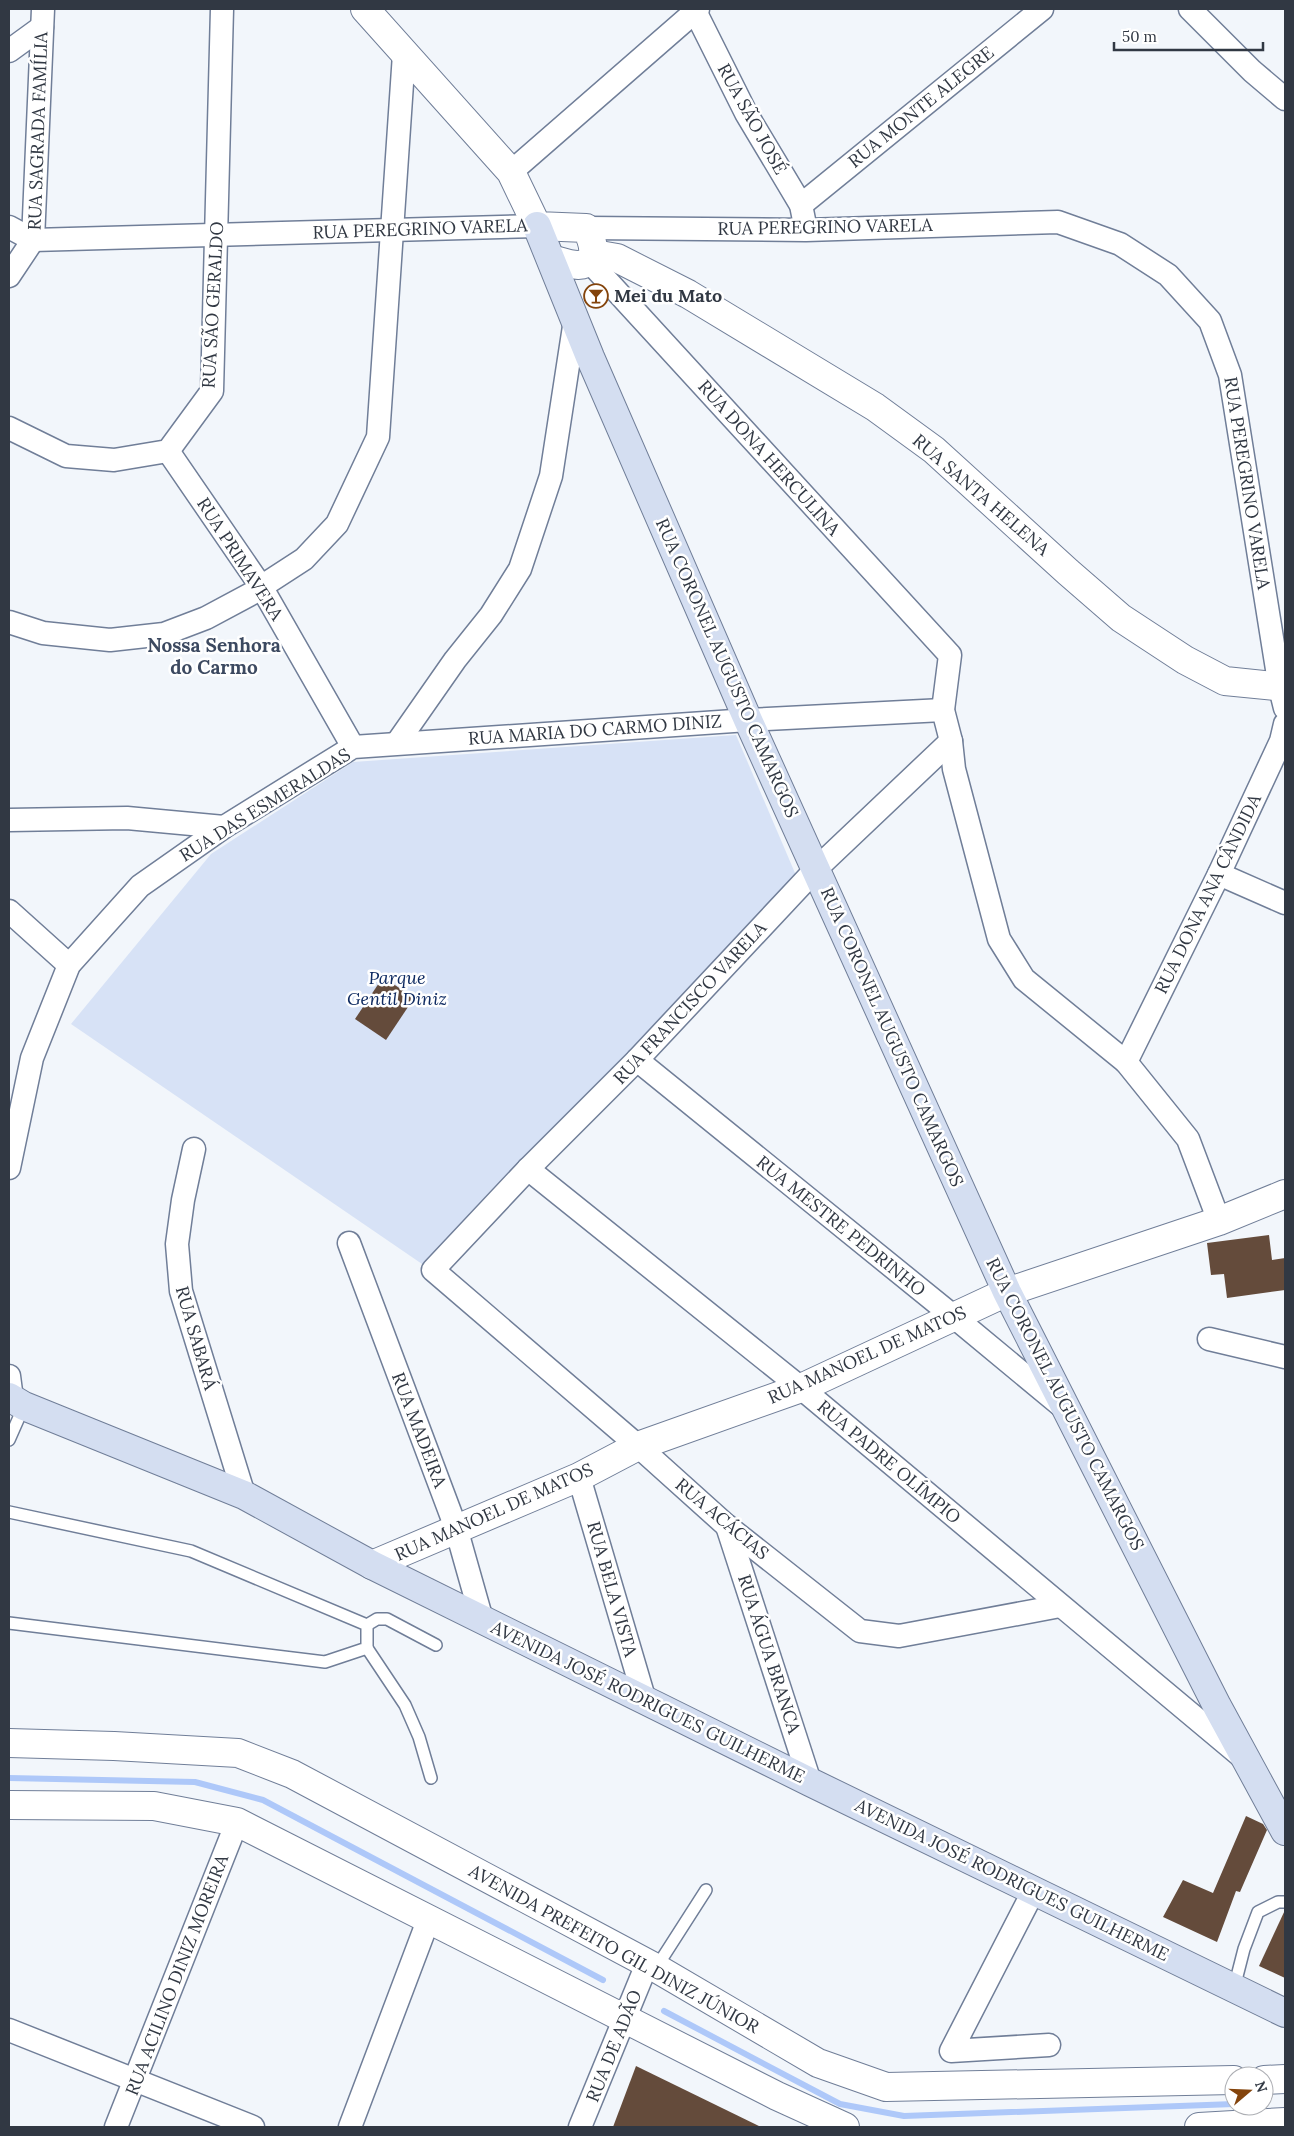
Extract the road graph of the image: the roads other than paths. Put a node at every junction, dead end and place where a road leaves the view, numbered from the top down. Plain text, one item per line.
1 (222, 9) edge
2 (696, 9) edge
3 (1042, 9) edge
4 (1190, 9) edge
5 (369, 10) edge
6 (43, 18) edge
7 (9, 51) edge
8 (404, 54) junction
9 (1285, 99) edge
10 (511, 172) junction
11 (801, 205) junction
12 (9, 226) edge
13 (537, 226) junction
14 (622, 228) junction
15 (392, 230) junction
16 (806, 230) junction
17 (217, 235) junction
18 (33, 240) junction
19 (583, 250) junction
20 (9, 276) edge
21 (575, 320) junction
22 (9, 428) edge
23 (168, 452) junction
24 (262, 588) junction
25 (9, 622) edge
26 (1283, 694) edge
27 (943, 710) junction
28 (748, 720) junction
29 (1285, 724) edge
30 (951, 741) junction
31 (397, 743) junction
32 (353, 747) junction
33 (9, 820) edge
34 (224, 827) junction
35 (816, 869) junction
36 (1219, 874) junction
37 (1285, 903) edge
38 (9, 911) edge
39 (69, 965) junction
40 (637, 1060) junction
41 (1126, 1062) junction
42 (194, 1149) dead end
43 (9, 1168) edge
44 (528, 1169) junction
45 (1285, 1194) edge
46 (1219, 1221) junction
47 (349, 1243) dead end
48 (433, 1270) joint
49 (1007, 1292) junction
50 (953, 1316) junction
51 (1209, 1339) dead end
52 (1285, 1357) edge
53 (801, 1388) junction
54 (13, 1395) edge
55 (1068, 1412) junction
56 (9, 1440) edge
57 (638, 1446) junction
58 (579, 1477) junction
59 (244, 1495) junction
60 (9, 1512) edge
61 (727, 1526) junction
62 (456, 1528) junction
63 (372, 1566) junction
64 (1060, 1606) junction
65 (482, 1620) junction
66 (9, 1623) edge
67 (366, 1625) junction
68 (436, 1645) dead end
69 (367, 1648) junction
70 (645, 1701) junction
71 (9, 1743) edge
72 (1246, 1760) junction
73 (431, 1778) dead end
74 (810, 1782) junction
75 (10, 1808) edge
76 (237, 1822) junction
77 (1284, 1828) edge
78 (706, 1890) dead end
79 (1034, 1890) junction
80 (1285, 1902) edge
81 (429, 1918) junction
82 (651, 1966) junction
83 (1234, 1988) junction
84 (1285, 2013) edge
85 (626, 2018) junction
86 (9, 2030) edge
87 (1050, 2045) dead end
88 (1224, 2080) edge
89 (135, 2082) junction
90 (1285, 2122) edge
91 (116, 2127) edge
92 (253, 2127) edge
93 (350, 2127) edge
94 (580, 2127) edge
95 (845, 2127) edge
96 (1199, 2127) edge

1 - 17 street, RUA SÃO GERALDO
2 - 10 street
2 - 11 street, RUA SÃO JOSÉ
3 - 11 street, RUA MONTE ALEGRE
4 - 9 street
5 - 8 street
6 - 7 street
6 - 18 street, RUA SAGRADA FAMÍLIA
8 - 10 street
8 - 15 street
10 - 13 street
11 - 16 street, RUA SÃO JOSÉ
12 - 18 street
13 - 15 street, RUA PEREGRINO VARELA
13 - 19 main road, RUA CORONEL AUGUSTO CAMARGOS
14 - 16 street, RUA PEREGRINO VARELA
14 - 19 street, RUA PEREGRINO VARELA
14 - 19 street
15 - 17 street, RUA PEREGRINO VARELA
15 - 24 street
16 - 26 street, RUA PEREGRINO VARELA
17 - 18 street, RUA PEREGRINO VARELA
17 - 23 street, RUA SÃO GERALDO
18 - 20 street, RUA SAGRADA FAMÍLIA
19 - 21 main road, RUA CORONEL AUGUSTO CAMARGOS
19 - 26 street, RUA SANTA HELENA
19 - 27 street, RUA DONA HERCULINA
21 - 28 main road, RUA CORONEL AUGUSTO CAMARGOS
21 - 31 street
22 - 23 street
23 - 24 street, RUA PRIMAVERA
24 - 25 street
24 - 32 street, RUA PRIMAVERA
27 - 28 street, RUA MARIA DO CARMO DINIZ
27 - 30 street
28 - 31 street, RUA MARIA DO CARMO DINIZ
28 - 35 main road, RUA CORONEL AUGUSTO CAMARGOS
29 - 36 street, RUA DONA ANA CÂNDIDA
30 - 35 street, RUA FRANCISCO VARELA
30 - 41 street
31 - 32 street, RUA DAS ESMERALDAS
32 - 34 street, RUA DAS ESMERALDAS
33 - 34 street
34 - 39 street, RUA DAS ESMERALDAS
35 - 40 street, RUA FRANCISCO VARELA
35 - 49 main road, RUA CORONEL AUGUSTO CAMARGOS
36 - 37 street
36 - 41 street, RUA DONA ANA CÂNDIDA
38 - 39 street
39 - 43 street, RUA DAS ESMERALDAS
40 - 44 street, RUA FRANCISCO VARELA
40 - 50 street, RUA MESTRE PEDRINHO
41 - 46 street
42 - 59 street, RUA SABARÁ
44 - 48 street, RUA FRANCISCO VARELA
44 - 53 street, RUA PADRE OLÍMPIO
45 - 46 street, RUA MANOEL DE MATOS
46 - 49 street, RUA MANOEL DE MATOS
47 - 62 street, RUA MADEIRA
48 - 57 street, RUA ACÁCIAS
49 - 50 street, RUA MANOEL DE MATOS
49 - 55 main road, RUA CORONEL AUGUSTO CAMARGOS
50 - 53 street, RUA MANOEL DE MATOS
50 - 55 street, RUA MESTRE PEDRINHO
51 - 52 street
53 - 57 street, RUA MANOEL DE MATOS
53 - 64 street, RUA PADRE OLÍMPIO
54 - 56 lane
54 - 59 main road, AVENIDA JOSÉ RODRIGUES GUILHERME
55 - 72 main road, RUA CORONEL AUGUSTO CAMARGOS
57 - 58 street, RUA MANOEL DE MATOS
57 - 61 street, RUA ACÁCIAS
58 - 62 street, RUA MANOEL DE MATOS
58 - 70 street, RUA BELA VISTA
59 - 63 main road, AVENIDA JOSÉ RODRIGUES GUILHERME
60 - 67 lane
61 - 64 street, RUA ACÁCIAS
61 - 74 street, RUA ÁGUA BRANCA
62 - 63 street, RUA MANOEL DE MATOS
62 - 65 street, RUA MADEIRA
63 - 65 main road, AVENIDA JOSÉ RODRIGUES GUILHERME
64 - 72 street, RUA PADRE OLÍMPIO
65 - 70 main road, AVENIDA JOSÉ RODRIGUES GUILHERME
66 - 69 lane
67 - 68 lane
67 - 69 lane
69 - 73 lane
70 - 74 main road, AVENIDA JOSÉ RODRIGUES GUILHERME
71 - 82 street, AVENIDA PREFEITO GIL DINIZ JÚNIOR
72 - 77 main road, RUA CORONEL AUGUSTO CAMARGOS
74 - 79 main road, AVENIDA JOSÉ RODRIGUES GUILHERME
75 - 76 street
76 - 81 street
76 - 89 street, RUA ACILINO DINIZ MOREIRA
78 - 82 lane
79 - 83 main road, AVENIDA JOSÉ RODRIGUES GUILHERME
79 - 87 street
80 - 83 lane
81 - 85 street
81 - 93 street
82 - 85 street, RUA DE ADÃO
82 - 88 street, AVENIDA PREFEITO GIL DINIZ JÚNIOR
83 - 84 main road, AVENIDA JOSÉ RODRIGUES GUILHERME
85 - 94 street, RUA DE ADÃO
85 - 95 street
86 - 89 street
89 - 91 street, RUA ACILINO DINIZ MOREIRA
89 - 92 street
90 - 96 street

